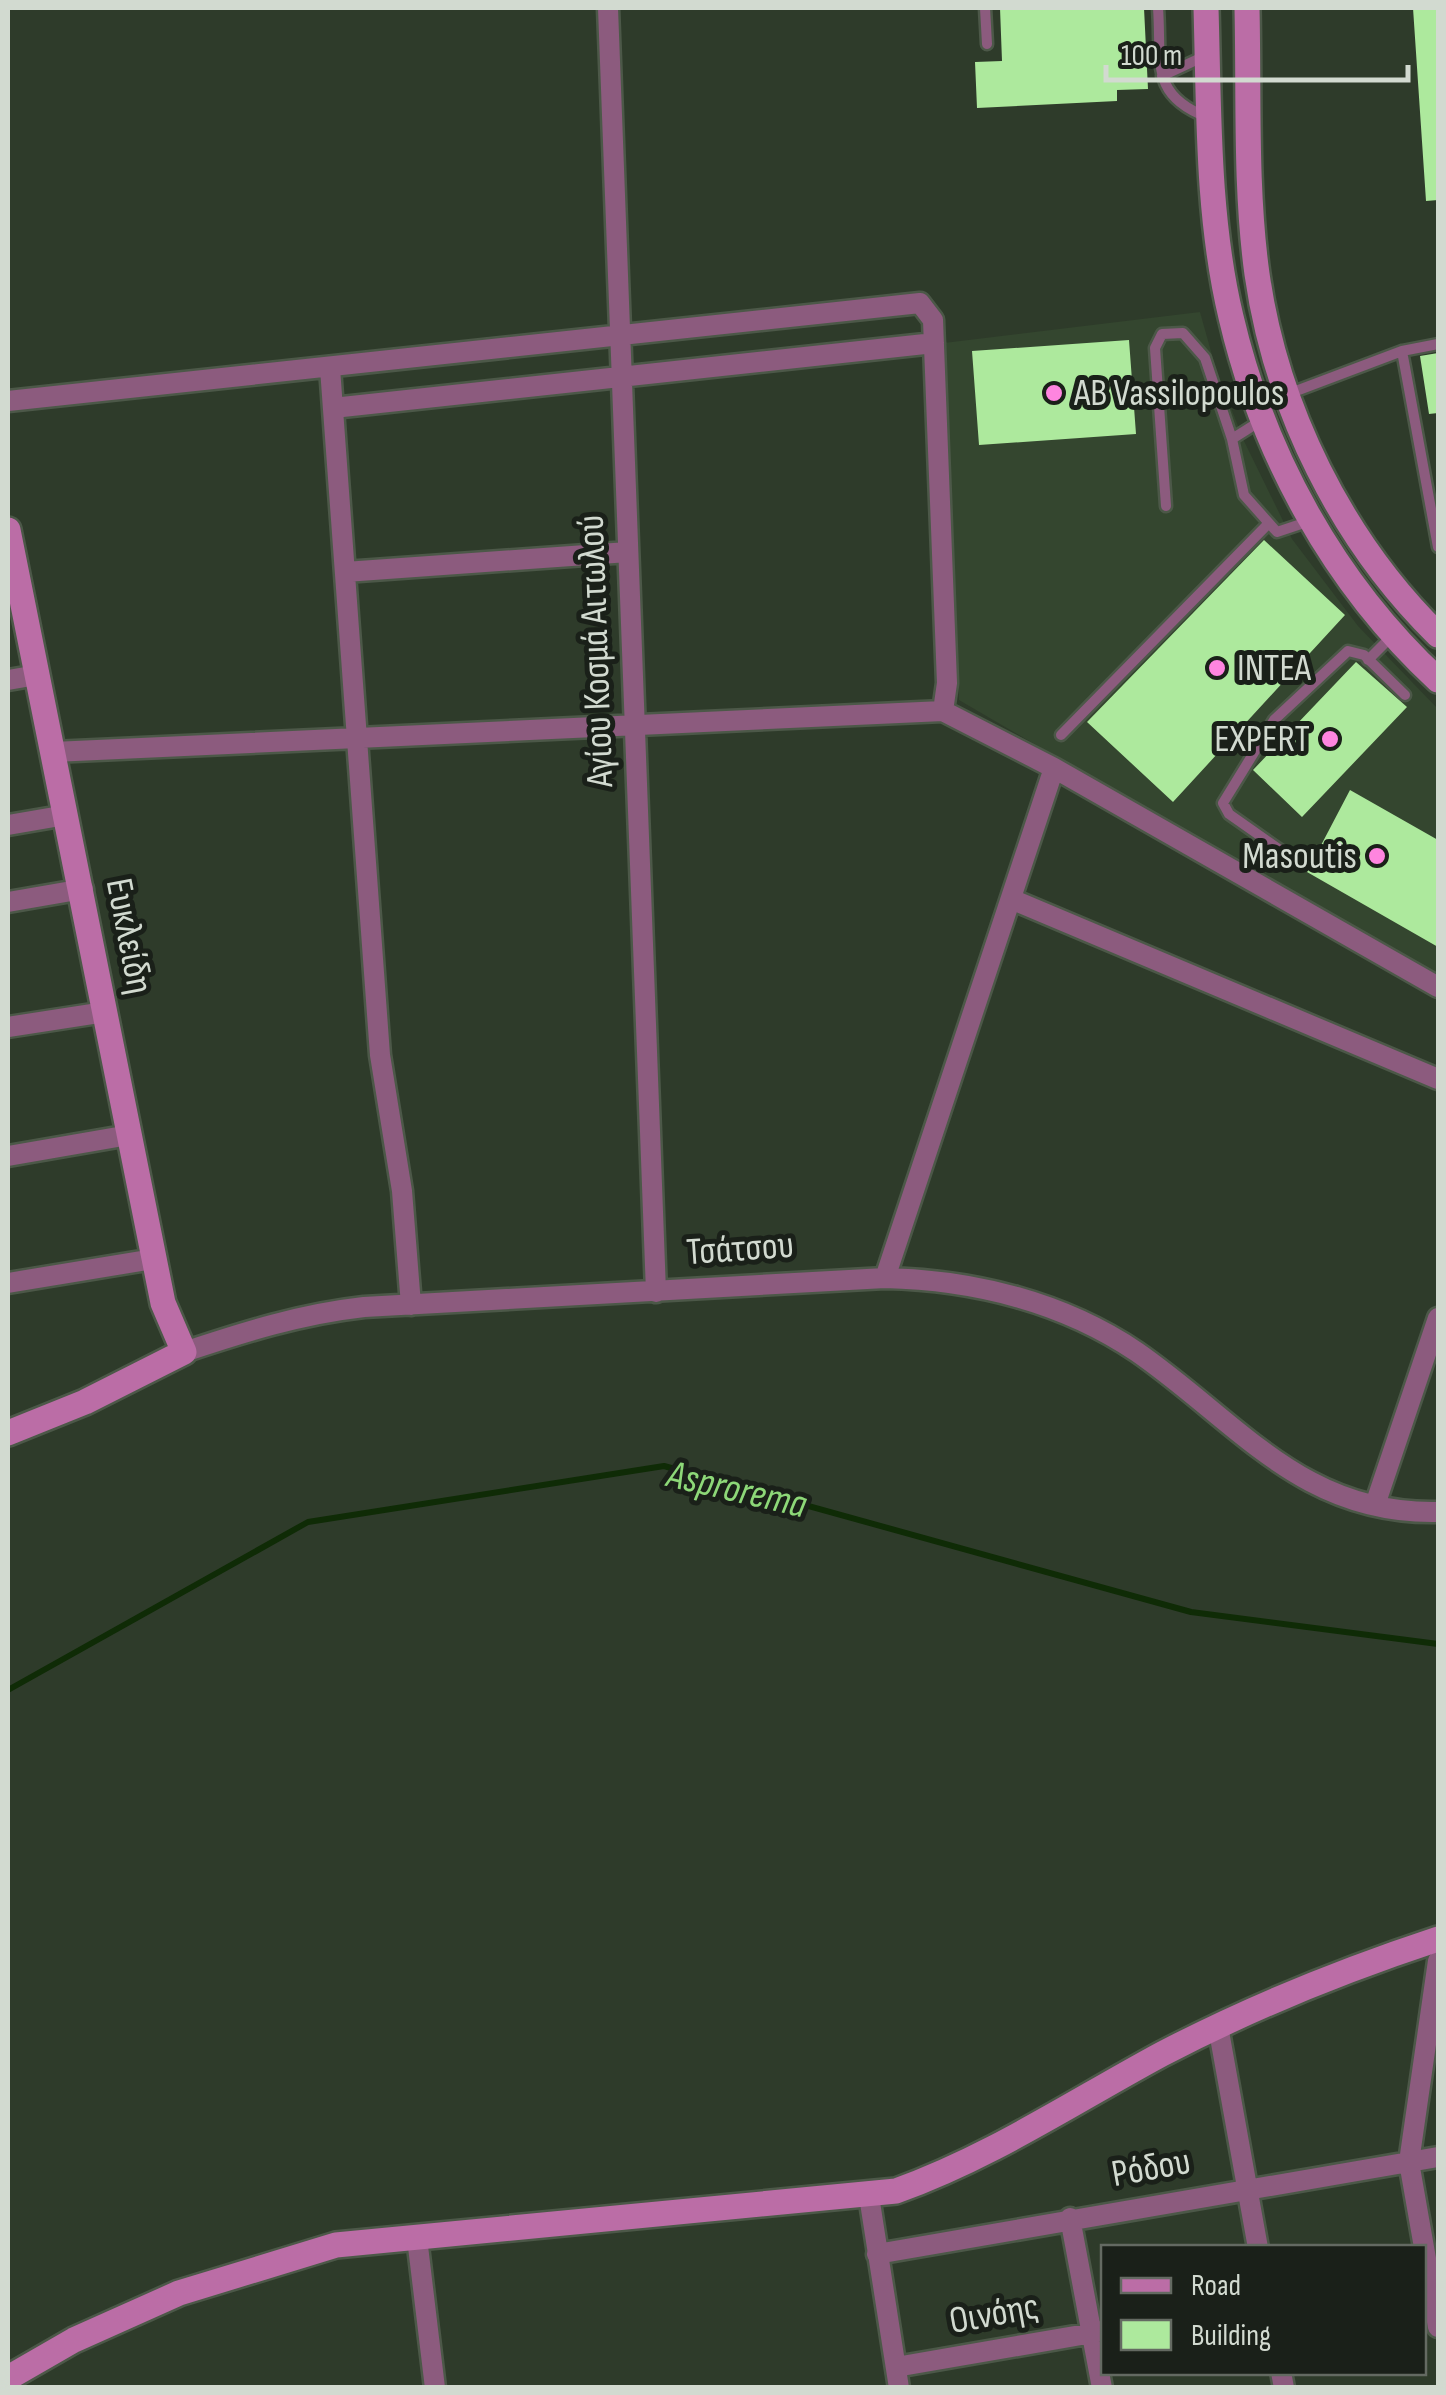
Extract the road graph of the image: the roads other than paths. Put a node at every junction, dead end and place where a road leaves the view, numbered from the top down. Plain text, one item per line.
1 (608, 8) edge
2 (985, 8) edge
3 (1158, 8) edge
4 (1206, 8) edge
5 (1247, 8) edge
6 (987, 44) dead end
7 (1208, 55) junction
8 (1162, 76) junction
9 (1210, 118) junction
10 (620, 336) junction
11 (934, 343) junction
12 (1438, 344) edge
13 (1402, 352) junction
14 (330, 368) junction
15 (622, 376) junction
16 (1288, 394) junction
17 (8, 401) edge
18 (332, 408) junction
19 (1263, 419) junction
20 (1232, 439) junction
21 (1166, 506) dead end
22 (1312, 520) junction
23 (1268, 524) junction
24 (8, 533) edge
25 (1438, 547) edge
26 (628, 552) junction
27 (345, 572) junction
28 (1394, 634) junction
29 (1438, 635) edge
30 (1368, 660) junction
31 (37, 675) junction
32 (8, 680) edge
33 (1438, 680) edge
34 (1406, 695) dead end
35 (943, 711) junction
36 (634, 723) junction
37 (1061, 735) dead end
38 (357, 738) junction
39 (53, 752) junction
40 (1054, 768) junction
41 (66, 815) junction
42 (8, 825) edge
43 (1283, 852) dead end
44 (83, 889) junction
45 (1010, 899) junction
46 (8, 902) edge
47 (1438, 988) edge
48 (105, 1012) junction
49 (8, 1027) edge
50 (1438, 1079) edge
51 (129, 1135) junction
52 (8, 1156) edge
53 (153, 1259) junction
54 (885, 1278) junction
55 (8, 1283) edge
56 (656, 1292) junction
57 (410, 1305) junction
58 (1438, 1318) edge
59 (184, 1352) junction
60 (8, 1433) edge
61 (1375, 1505) junction
62 (1438, 1512) edge
63 (1438, 1939) edge
64 (1438, 1961) edge
65 (1218, 2026) junction
66 (1438, 2157) edge
67 (1409, 2162) junction
68 (1249, 2187) junction
69 (870, 2196) junction
70 (1070, 2218) junction
71 (417, 2238) junction
72 (1258, 2245) edge
73 (1424, 2245) edge
74 (877, 2254) junction
75 (1426, 2254) edge
76 (1431, 2281) edge
77 (1438, 2327) edge
78 (1097, 2332) edge
79 (898, 2377) edge
80 (8, 2378) edge
81 (434, 2388) edge
82 (1102, 2388) edge

1 - 10 street, Αγίου Κοσμά Αιτωλού
2 - 6 lane
3 - 8 lane
4 - 7 street
5 - 16 street
7 - 8 lane
7 - 9 street
8 - 9 lane
9 - 19 street
10 - 11 street
10 - 14 street
10 - 15 street, Αγίου Κοσμά Αιτωλού
11 - 15 street
11 - 35 street
12 - 13 lane
13 - 16 lane
13 - 25 lane
14 - 17 street
14 - 18 street
15 - 18 street
15 - 26 street, Αγίου Κοσμά Αιτωλού
16 - 29 street
18 - 27 street
19 - 20 lane
19 - 22 street
20 - 21 lane
20 - 23 lane
22 - 23 lane
22 - 28 street
23 - 37 lane
24 - 31 street, Ευκλείδη
26 - 27 street
26 - 36 street, Αγίου Κοσμά Αιτωλού
27 - 38 street
28 - 30 lane
28 - 33 street
30 - 34 lane
30 - 43 lane
31 - 32 street
31 - 39 street, Ευκλείδη
35 - 36 street
35 - 40 street
36 - 38 street
36 - 56 street, Αγίου Κοσμά Αιτωλού
38 - 39 street
38 - 57 street
39 - 41 street, Ευκλείδη
40 - 45 street
40 - 47 street
41 - 42 street
41 - 44 street, Ευκλείδη
44 - 46 street
44 - 48 street, Ευκλείδη
45 - 50 street
45 - 54 street
48 - 49 street
48 - 51 street, Ευκλείδη
51 - 52 street
51 - 53 street, Ευκλείδη
53 - 55 street
53 - 59 street, Ευκλείδη
54 - 56 street, Τσάτσου
54 - 61 street, Τσάτσου
56 - 57 street, Τσάτσου
57 - 59 street, Τσάτσου
58 - 61 street
59 - 60 street, Τσάτσου
61 - 62 street, Τσάτσου
63 - 65 street
64 - 67 street
65 - 68 street
65 - 69 street
66 - 67 street, Ρόδου
67 - 68 street, Ρόδου
67 - 73 street
68 - 70 street, Ρόδου
68 - 72 street
69 - 71 street
69 - 74 street
70 - 74 street, Ρόδου
70 - 78 street
71 - 80 street
71 - 81 street
74 - 79 street
75 - 76 street
76 - 77 street
78 - 79 street, Οινόης
78 - 82 street

